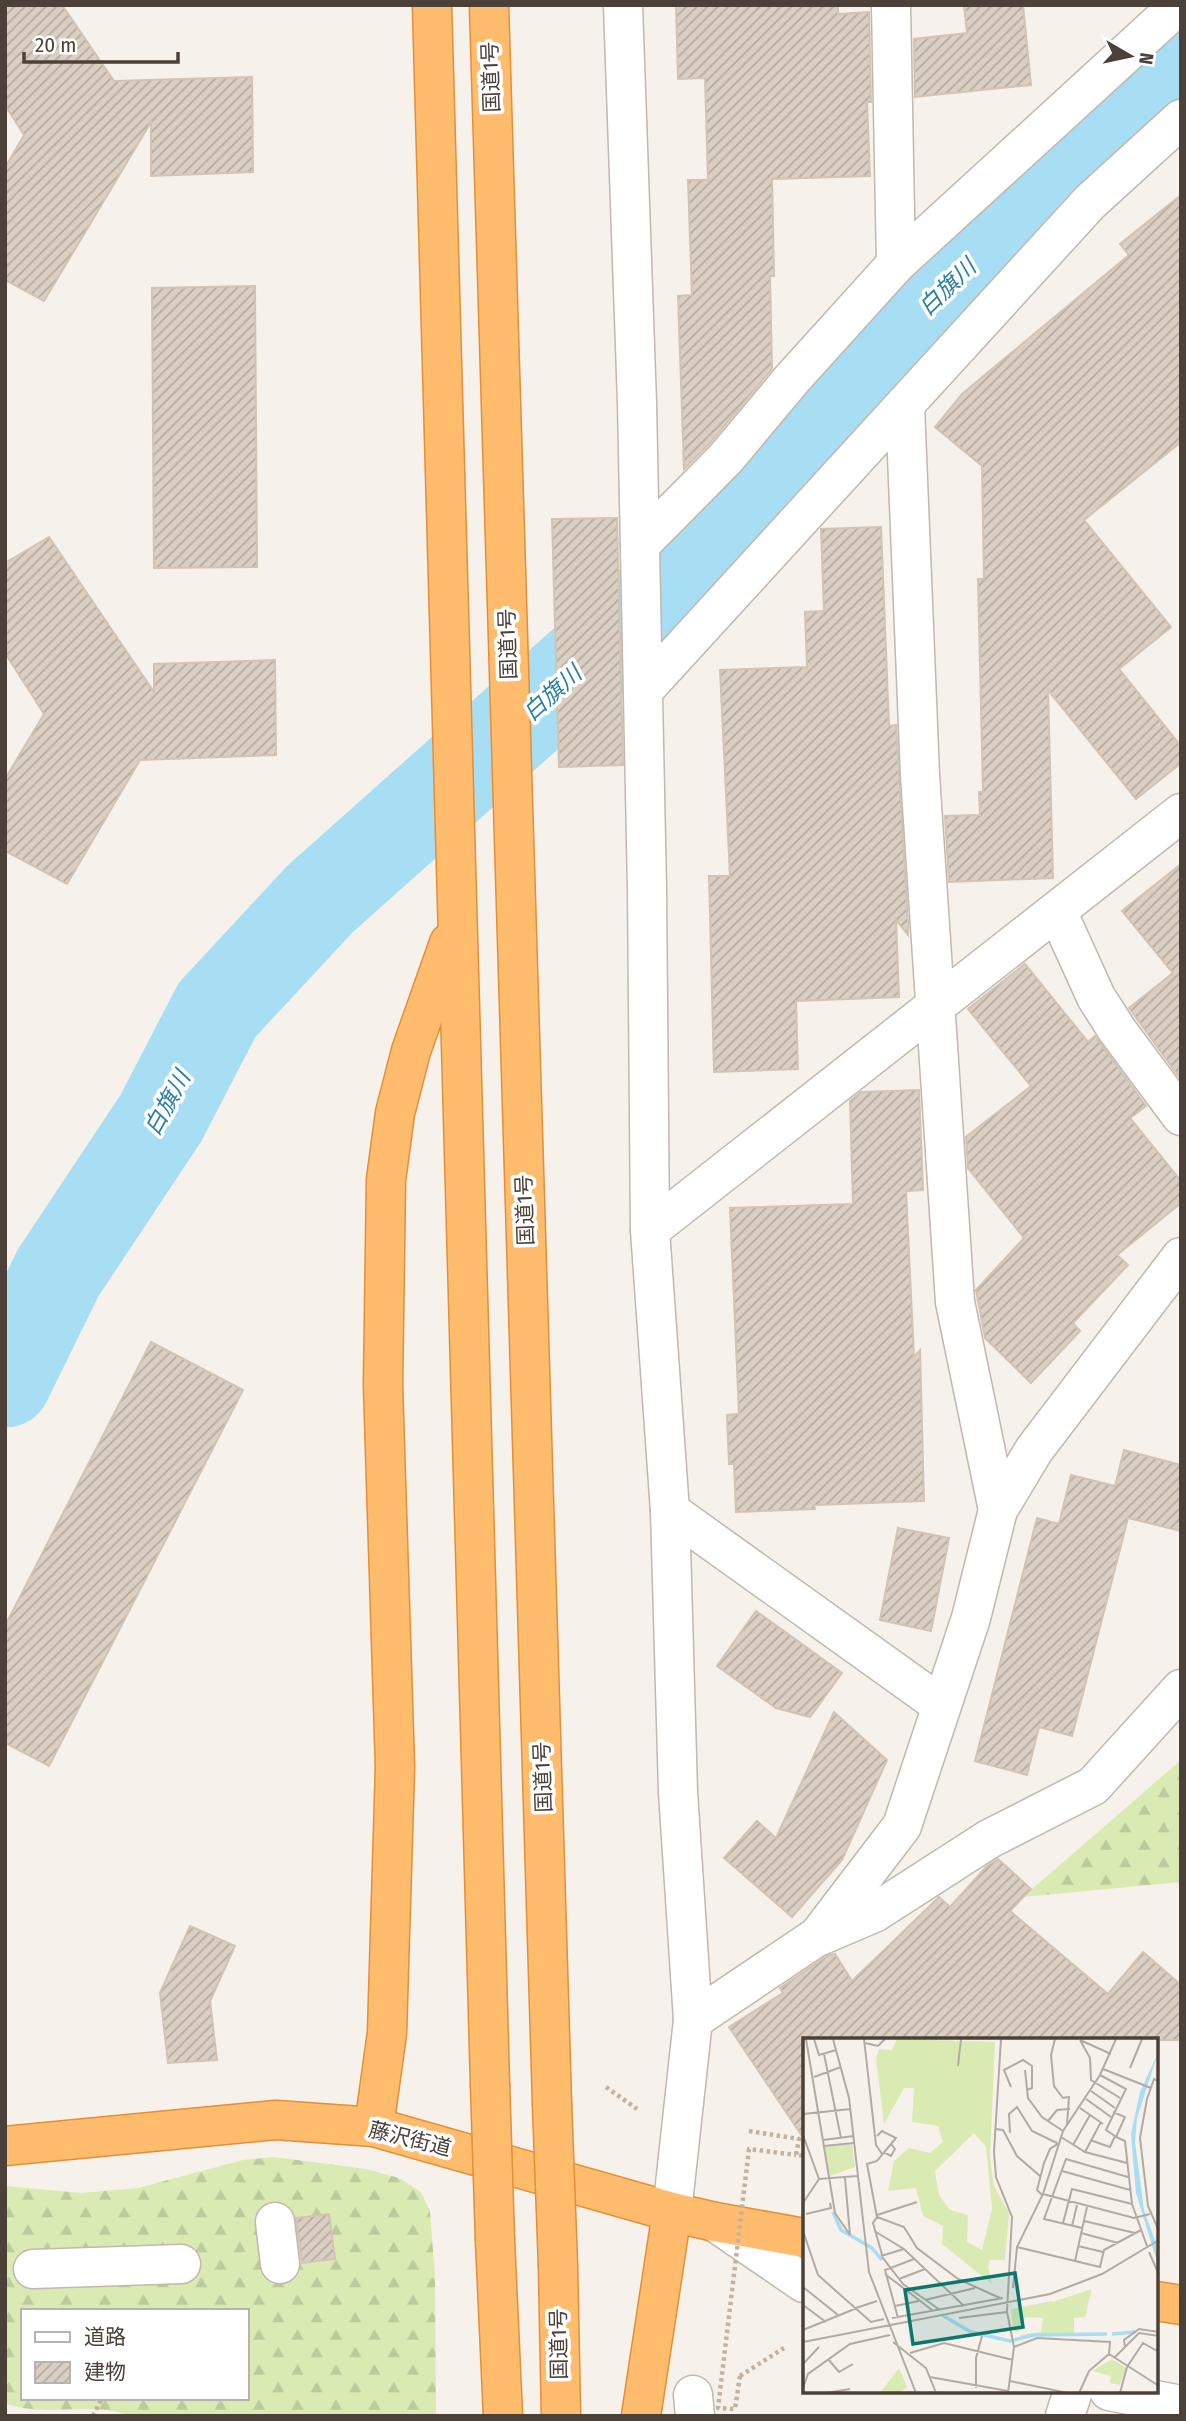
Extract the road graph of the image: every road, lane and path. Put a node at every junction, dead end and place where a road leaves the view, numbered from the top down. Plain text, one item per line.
1 (432, 5) edge
2 (489, 5) edge
3 (623, 5) edge
4 (891, 5) edge
5 (1179, 5) edge
6 (1181, 119) edge
7 (896, 264) junction
8 (905, 406) junction
9 (640, 545) junction
10 (643, 691) junction
11 (1181, 813) edge
12 (1058, 911) junction
13 (457, 920) junction
14 (934, 1006) junction
15 (1181, 1116) edge
16 (650, 1230) junction
17 (1181, 1257) edge
18 (998, 1510) junction
19 (670, 1511) junction
20 (1181, 1689) edge
21 (941, 1705) junction
22 (818, 1936) junction
23 (693, 2020) junction
24 (606, 2087) dead end
25 (647, 2116) dead end
26 (374, 2127) junction
27 (749, 2131) dead end
28 (5, 2146) edge
29 (796, 2155) junction
30 (803, 2156) edge
31 (672, 2212) junction
32 (715, 2222) junction
33 (803, 2238) edge
34 (181, 2264) dead end
35 (33, 2269) dead end
36 (803, 2282) edge
37 (1158, 2301) edge
38 (1181, 2305) edge
39 (784, 2348) dead end
40 (1072, 2393) edge
41 (1119, 2393) edge
42 (101, 2400) edge
43 (1181, 2405) edge
44 (93, 2416) edge
45 (503, 2416) edge
46 (561, 2416) edge
47 (641, 2416) edge
48 (1065, 2416) edge

1 - 13 highway
2 - 46 highway, 国道1号, bridge
3 - 9 street
4 - 7 street
5 - 7 street
6 - 8 street
7 - 9 street
8 - 10 street
8 - 14 street
9 - 10 street
10 - 16 street
11 - 12 street
12 - 14 street
12 - 15 street
13 - 26 highway
13 - 45 highway, bridge
14 - 16 street
14 - 18 street
16 - 19 street
17 - 18 street
18 - 21 street
19 - 21 street
19 - 23 street
20 - 22 street
21 - 22 street
22 - 23 street
23 - 31 street
24 - 25 path
26 - 28 highway, 藤沢街道
26 - 31 highway, 藤沢街道
27 - 29 path
29 - 30 path, bridge
29 - 39 path, bridge
31 - 32 highway, 藤沢街道
31 - 47 highway
32 - 33 highway, 藤沢街道
32 - 36 street
34 - 35 street
37 - 38 highway
40 - 48 street
41 - 43 street
42 - 44 path

